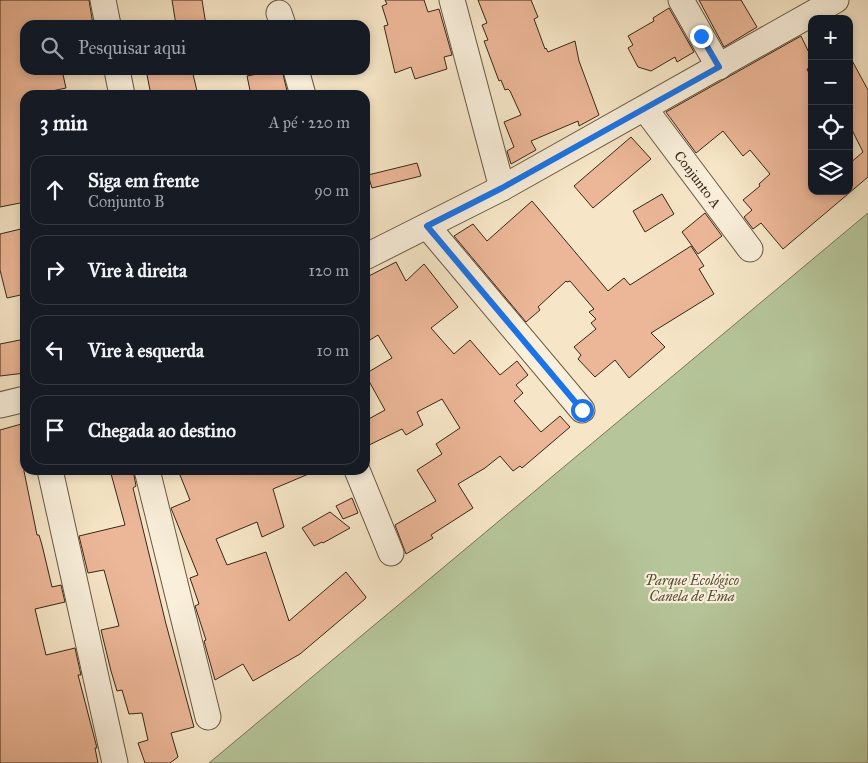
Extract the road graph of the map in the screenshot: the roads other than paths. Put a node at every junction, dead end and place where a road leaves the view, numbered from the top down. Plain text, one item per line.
1 (103, 0) edge
2 (452, 0) edge
3 (681, 0) edge
4 (836, 0) edge
5 (107, 20) edge
6 (719, 67) junction
7 (118, 75) edge
8 (297, 75) edge
9 (121, 90) edge
10 (302, 90) edge
11 (645, 109) junction
12 (502, 188) junction
13 (427, 226) junction
14 (750, 249) dead end
15 (370, 254) edge
16 (20, 400) edge
17 (0, 405) edge
18 (582, 410) dead end
19 (51, 475) edge
20 (148, 475) edge
21 (359, 475) edge
22 (391, 553) dead end
23 (208, 717) dead end
24 (115, 763) edge

1 - 5 street
2 - 12 street
3 - 6 street
4 - 6 street
6 - 11 street
7 - 9 street
8 - 10 street
11 - 12 street
11 - 14 street, Conjunto A
12 - 13 street
13 - 15 street
13 - 18 street
16 - 17 street
19 - 24 street
20 - 23 street
21 - 22 street

